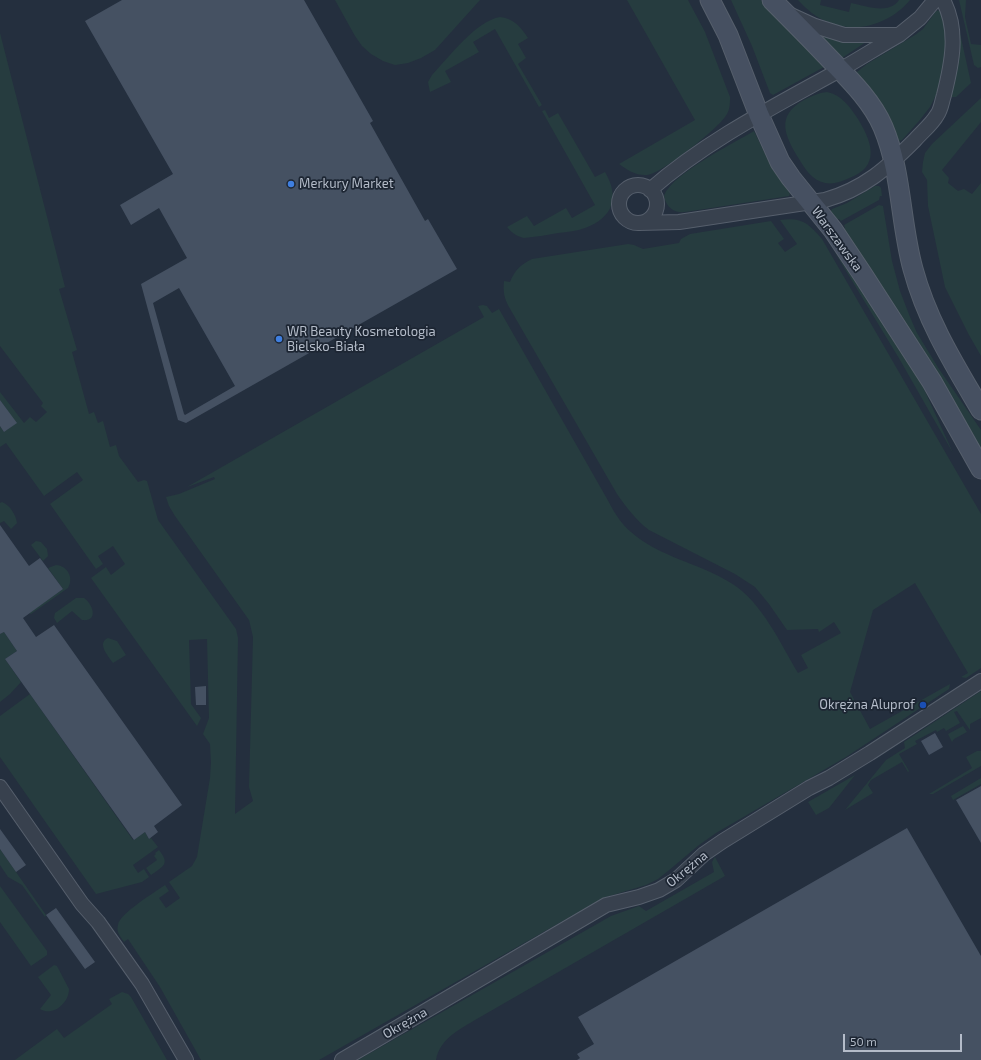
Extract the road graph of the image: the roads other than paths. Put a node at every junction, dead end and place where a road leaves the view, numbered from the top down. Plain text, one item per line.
1 (710, 0) edge
2 (935, 0) edge
3 (943, 0) edge
4 (778, 6) edge
5 (899, 35) junction
6 (840, 69) junction
7 (759, 115) junction
8 (894, 161) junction
9 (650, 190) junction
10 (810, 202) junction
11 (639, 223) junction
12 (981, 410) edge
13 (981, 469) edge
14 (981, 681) edge
15 (0, 787) edge
16 (186, 1060) edge
17 (342, 1060) edge

1 - 7 main road, Warszawska
2 - 5 street
3 - 8 street
4 - 5 street
4 - 6 main road
5 - 6 street
6 - 7 street
6 - 8 main road
7 - 9 street
7 - 10 main road, Warszawska
8 - 10 street
8 - 12 main road
9 - 11 street
9 - 11 street
10 - 11 street
10 - 13 main road, Warszawska
14 - 17 street, Okrężna
15 - 16 street

